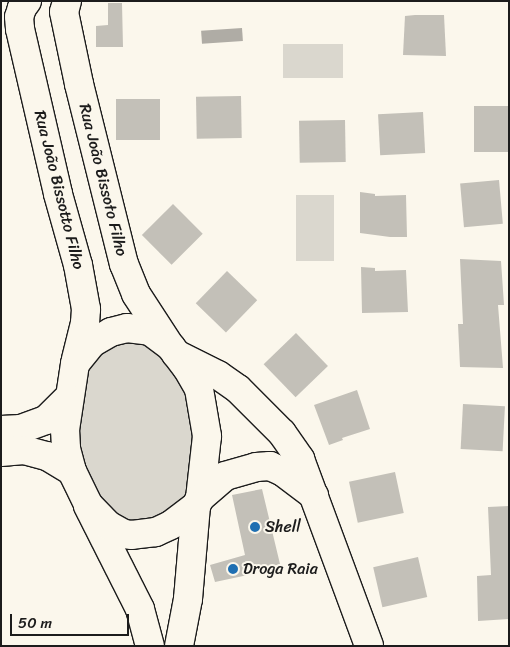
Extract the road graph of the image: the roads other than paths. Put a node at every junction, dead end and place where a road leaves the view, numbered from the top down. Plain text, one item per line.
1 (65, 6) edge
2 (23, 9) edge
3 (173, 351) junction
4 (74, 364) junction
5 (68, 398) junction
6 (12, 440) edge
7 (72, 471) junction
8 (314, 495) junction
9 (198, 502) junction
10 (88, 504) junction
11 (150, 646) edge
12 (179, 646) edge
13 (369, 646) edge

1 - 2 main road
1 - 3 main road, Rua João Bissoto Filho
2 - 4 main road, Rua João Bissotto Filho
3 - 4 main road, Rua João Bissoto Filho
3 - 8 main road, Rua João Bissoto Filho
3 - 9 main road, Rua João Bissoto Filho
4 - 5 main road
5 - 6 main road
5 - 7 main road
6 - 7 main road
7 - 10 main road
8 - 9 main road
8 - 13 main road, Rua João Bissoto Filho
9 - 10 main road
9 - 12 main road, Rua João Bissoto Filho
10 - 11 main road

